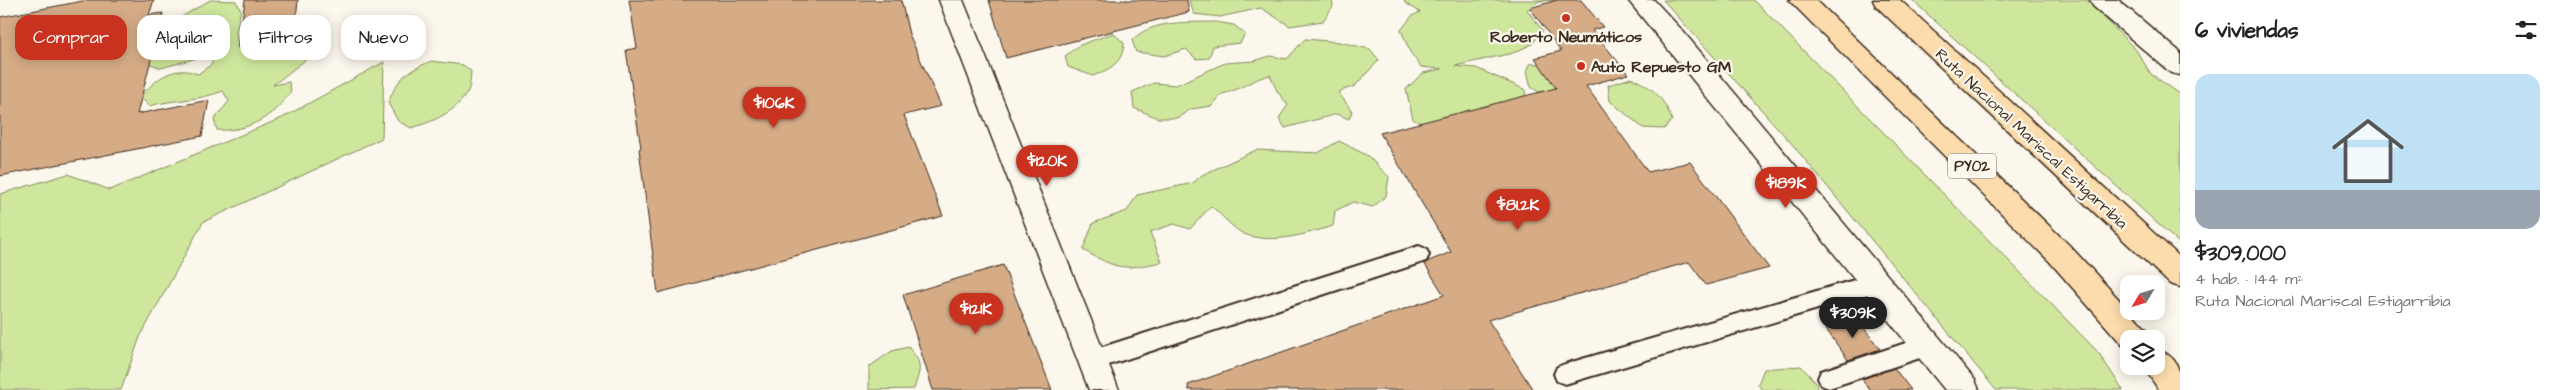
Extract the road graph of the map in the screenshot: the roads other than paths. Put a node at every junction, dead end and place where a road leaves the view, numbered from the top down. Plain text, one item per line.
1 (951, 0) edge
2 (1640, 0) edge
3 (1801, 0) edge
4 (1885, 0) edge
5 (2102, 0) edge
6 (2180, 66) edge
7 (1419, 255) dead end
8 (2180, 275) edge
9 (1875, 283) junction
10 (2128, 330) edge
11 (1927, 346) junction
12 (1093, 360) junction
13 (2165, 373) edge
14 (1565, 374) dead end
15 (1830, 378) dead end
16 (1104, 390) edge
17 (1964, 390) edge
18 (2178, 390) edge

1 - 12 street
2 - 9 street
3 - 10 highway, PY02
4 - 8 highway, Ruta Nacional Mariscal Estigarribia
5 - 6 street
7 - 12 lane
9 - 11 street
9 - 14 lane
11 - 15 lane
11 - 17 street
12 - 16 street
13 - 18 highway

